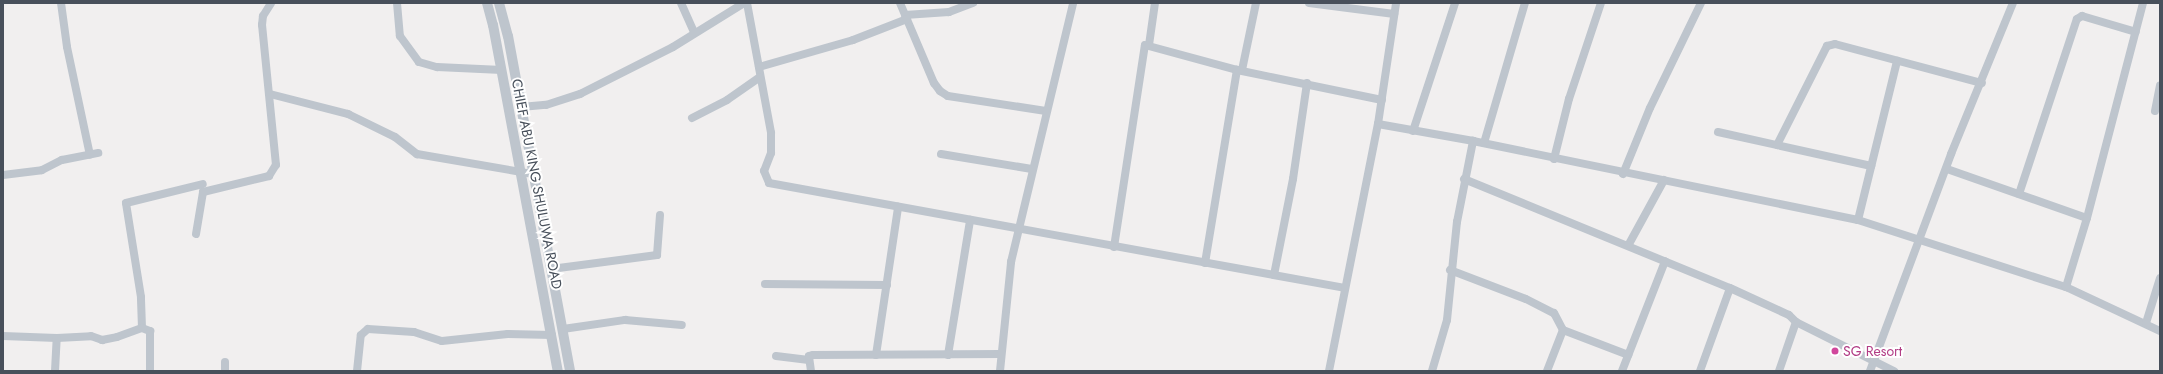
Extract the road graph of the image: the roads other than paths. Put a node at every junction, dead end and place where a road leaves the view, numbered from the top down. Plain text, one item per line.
1 (61, 3) edge
2 (271, 3) edge
3 (397, 3) edge
4 (487, 3) edge
5 (499, 3) edge
6 (681, 3) edge
7 (745, 3) edge
8 (900, 3) edge
9 (974, 3) edge
10 (1073, 3) edge
11 (1155, 3) edge
12 (1256, 3) edge
13 (1309, 3) edge
14 (1396, 3) edge
15 (1456, 3) edge
16 (1525, 3) edge
17 (1601, 3) edge
18 (1701, 3) edge
19 (2013, 3) edge
20 (2143, 3) edge
21 (1394, 14) junction
22 (906, 17) junction
23 (694, 32) junction
24 (2136, 32) junction
25 (1149, 45) junction
26 (1897, 61) junction
27 (759, 67) junction
28 (502, 70) junction
29 (1240, 70) junction
30 (760, 77) junction
31 (1307, 83) junction
32 (1982, 83) junction
33 (2160, 85) edge
34 (270, 94) junction
35 (1382, 100) junction
36 (521, 108) junction
37 (1046, 111) junction
38 (2155, 111) dead end
39 (692, 118) dead end
40 (1378, 124) junction
41 (1413, 131) junction
42 (1718, 132) dead end
43 (1473, 141) junction
44 (1484, 143) junction
45 (1777, 145) junction
46 (941, 154) dead end
47 (1554, 159) junction
48 (1872, 166) junction
49 (1032, 169) junction
50 (1947, 169) junction
51 (521, 173) junction
52 (533, 174) junction
53 (1623, 174) junction
54 (3, 175) edge
55 (1464, 179) junction
56 (1664, 180) junction
57 (203, 184) dead end
58 (2019, 194) junction
59 (898, 207) junction
60 (660, 215) dead end
61 (2087, 218) junction
62 (970, 220) junction
63 (1858, 220) junction
64 (1019, 229) junction
65 (196, 234) dead end
66 (1919, 239) junction
67 (1629, 244) junction
68 (1114, 247) junction
69 (1665, 261) junction
70 (1205, 263) junction
71 (551, 269) junction
72 (1450, 270) junction
73 (1274, 275) junction
74 (2160, 278) edge
75 (765, 284) dead end
76 (887, 285) junction
77 (2066, 286) junction
78 (1345, 288) junction
79 (1730, 288) junction
80 (1796, 322) junction
81 (2146, 323) junction
82 (682, 325) dead end
83 (142, 328) junction
84 (563, 329) junction
85 (1563, 330) junction
86 (2160, 331) edge
87 (552, 335) junction
88 (3, 336) edge
89 (57, 338) junction
90 (1001, 354) junction
91 (1628, 354) junction
92 (876, 355) junction
93 (948, 355) junction
94 (776, 356) dead end
95 (809, 360) junction
96 (225, 362) dead end
97 (1873, 362) junction
98 (55, 371) edge
99 (150, 371) edge
100 (225, 371) edge
101 (357, 371) edge
102 (558, 371) edge
103 (570, 371) edge
104 (811, 371) edge
105 (1000, 371) edge
106 (1329, 371) edge
107 (1432, 371) edge
108 (1547, 371) edge
109 (1622, 371) edge
110 (1700, 371) edge
111 (1779, 371) edge
112 (1870, 371) edge
113 (1894, 371) edge

1 - 54 street
2 - 34 street
3 - 28 street
4 - 28 street, CHIEF ABU KING SHULUWA ROAD
5 - 36 street
6 - 23 street
7 - 23 street
7 - 27 street
8 - 22 street
9 - 22 street
10 - 37 street
11 - 25 street
12 - 29 street
13 - 21 street
14 - 21 street
15 - 41 street
16 - 44 street
17 - 47 street
18 - 53 street
19 - 32 street
20 - 24 street
21 - 35 street
22 - 27 street
22 - 37 street
23 - 36 street
24 - 58 street
24 - 61 street
25 - 29 street
25 - 68 street
26 - 32 street
26 - 45 street
26 - 48 street
27 - 30 street
28 - 51 street, CHIEF ABU KING SHULUWA ROAD
29 - 31 street
29 - 70 street
30 - 39 street
30 - 59 street
31 - 35 street
31 - 73 street
32 - 50 street
33 - 38 street
34 - 51 street
34 - 65 street
35 - 40 street
36 - 52 street
37 - 49 street
40 - 41 street
40 - 78 street
41 - 43 street
42 - 45 street
43 - 44 street
43 - 55 street
44 - 47 street
45 - 48 street
46 - 49 street
47 - 53 street
48 - 63 street
49 - 64 street
50 - 58 street
50 - 66 street
51 - 52 street
51 - 87 street, CHIEF ABU KING SHULUWA ROAD
52 - 71 street
53 - 56 street
55 - 67 street
55 - 72 street
56 - 63 street
56 - 67 street
57 - 83 street
58 - 61 street
59 - 62 street
59 - 76 street
60 - 71 street
61 - 77 street
62 - 64 street
62 - 93 street
63 - 66 street
64 - 68 street
64 - 90 street
66 - 77 street
66 - 97 street
67 - 69 street
68 - 70 street
69 - 79 street
69 - 91 street
70 - 73 street
71 - 84 street
72 - 85 street
72 - 107 street
73 - 78 street
74 - 81 street
75 - 76 street
76 - 92 street
77 - 81 street
78 - 106 street
79 - 80 street
79 - 110 street
80 - 97 street
80 - 111 street
81 - 86 street
82 - 84 street
83 - 89 street
83 - 99 street
84 - 103 street
85 - 91 street
85 - 108 street
87 - 101 street
87 - 102 street, CHIEF ABU KING SHULUWA ROAD
88 - 89 street
89 - 98 street
90 - 93 street
90 - 105 street
91 - 109 street
92 - 93 street
92 - 95 street
94 - 95 street
95 - 104 street
96 - 100 street
97 - 112 street
97 - 113 street

